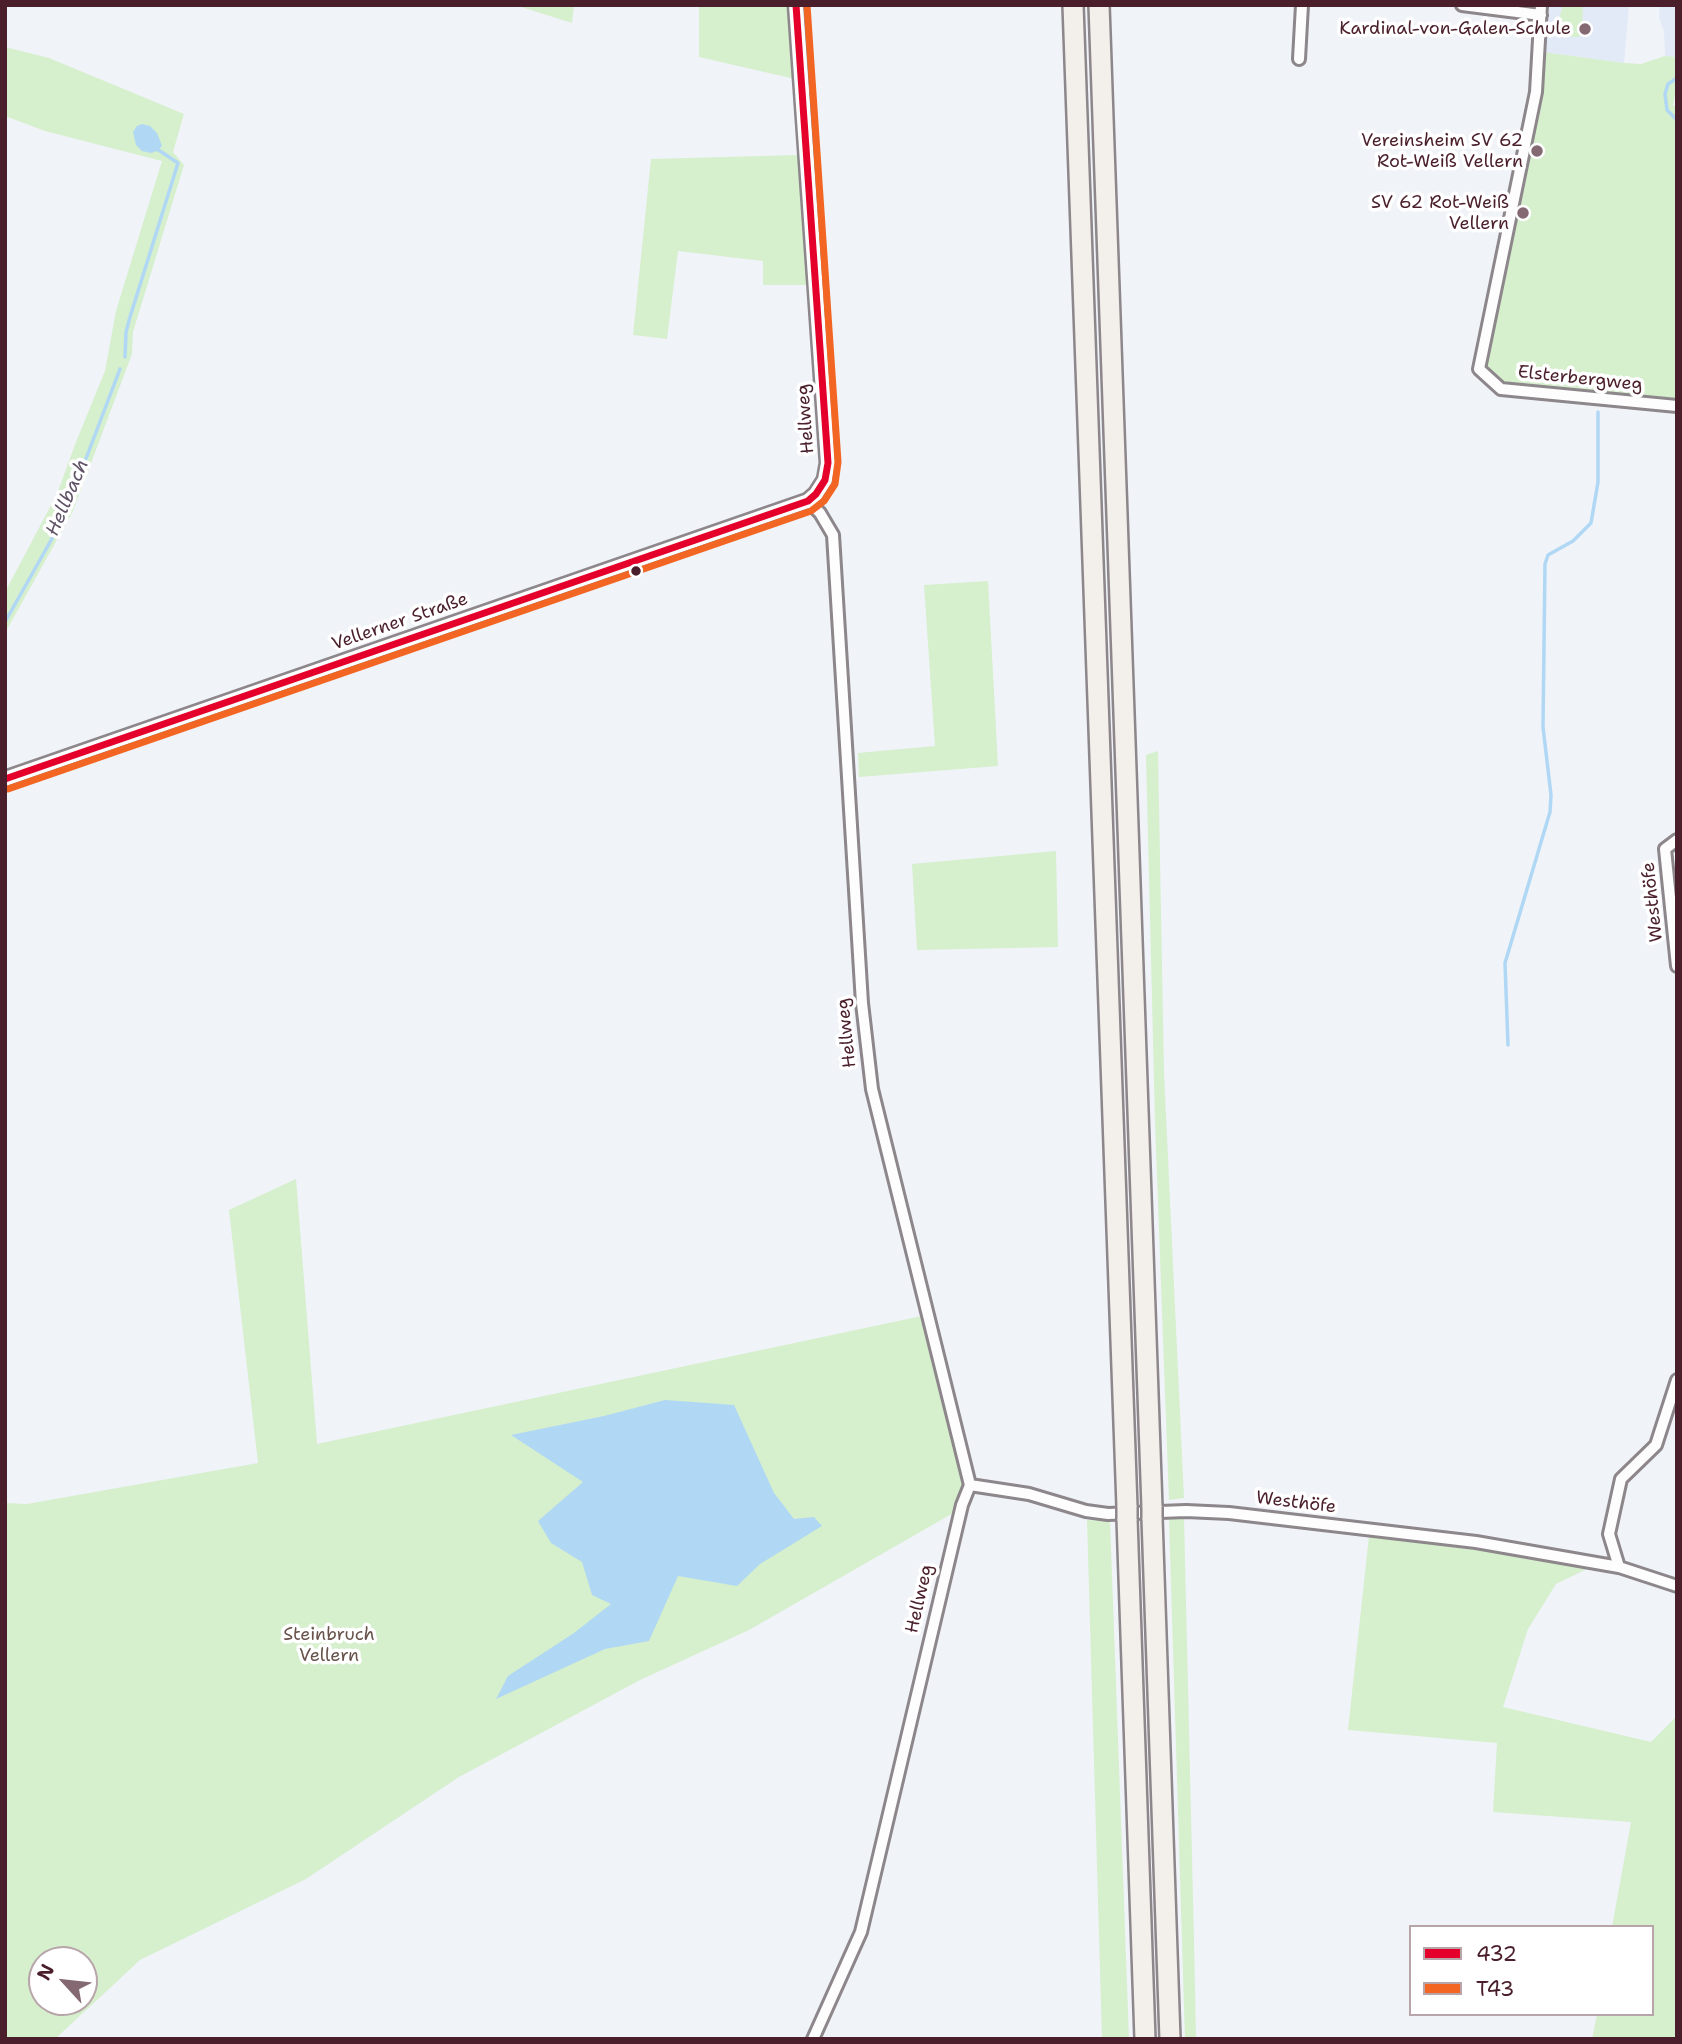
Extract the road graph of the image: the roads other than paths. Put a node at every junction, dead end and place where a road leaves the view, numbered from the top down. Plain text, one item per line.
1 (796, 5) edge
2 (1073, 5) edge
3 (1099, 5) edge
4 (1302, 5) edge
5 (1462, 5) edge
6 (1541, 10) edge
7 (1299, 59) dead end
8 (1677, 406) edge
9 (808, 501) junction
10 (5, 779) edge
11 (1677, 840) edge
12 (1677, 966) edge
13 (1677, 1380) edge
14 (970, 1485) junction
15 (1619, 1567) junction
16 (1677, 1586) edge
17 (813, 2039) edge
18 (1145, 2039) edge
19 (1170, 2039) edge

1 - 9 main road, Hellweg
2 - 18 highway
3 - 19 highway
4 - 7 street
5 - 6 street
6 - 8 street, Elsterbergweg
9 - 10 main road, Vellerner Straße
9 - 14 street, Hellweg
11 - 12 street, Westhöfe
13 - 15 street
14 - 15 street, Westhöfe
14 - 17 street, Hellweg
15 - 16 street, Westhöfe

